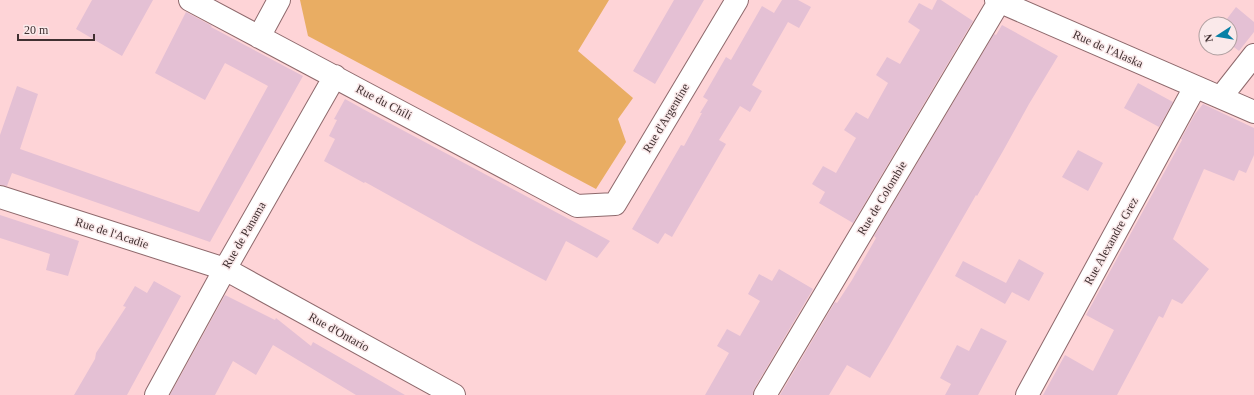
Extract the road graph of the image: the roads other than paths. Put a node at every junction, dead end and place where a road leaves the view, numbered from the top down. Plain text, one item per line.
1 (190, 0) edge
2 (278, 0) edge
3 (737, 0) edge
4 (998, 1) edge
5 (259, 37) junction
6 (1254, 55) edge
7 (335, 76) junction
8 (1195, 87) junction
9 (1221, 97) junction
10 (1254, 112) edge
11 (0, 197) edge
12 (577, 206) joint
13 (225, 269) junction
14 (156, 395) edge
15 (454, 395) edge
16 (765, 395) edge
17 (1026, 395) edge

1 - 5 street, Rue du Chili
2 - 5 street
3 - 12 street, Rue d'Argentine
4 - 8 street, Rue de l'Alaska
4 - 16 street, Rue de Colombie
5 - 7 street, Rue du Chili
6 - 9 street
7 - 12 street, Rue du Chili
7 - 13 street, Rue de Panama
8 - 9 street, Rue de l'Alaska
8 - 17 street, Rue Alexandre Grez
9 - 10 street, Rue de l'Alaska
11 - 13 street, Rue de l'Acadie
13 - 14 street, Rue de Panama
13 - 15 street, Rue d'Ontario

